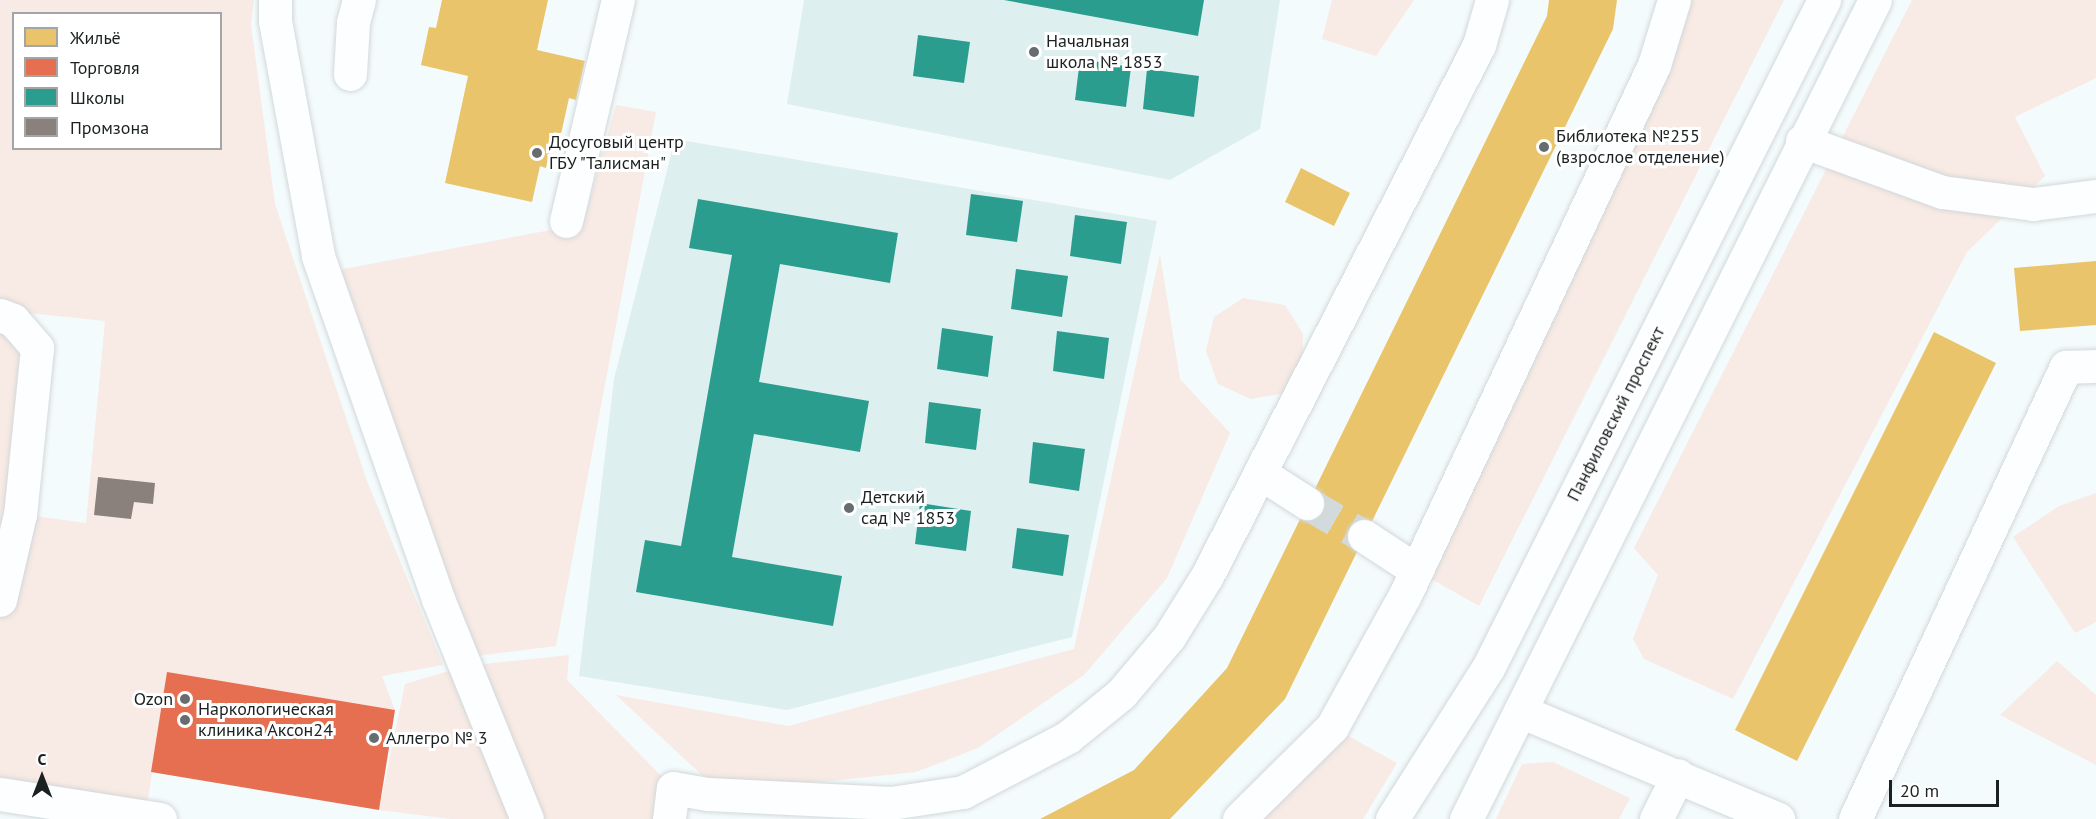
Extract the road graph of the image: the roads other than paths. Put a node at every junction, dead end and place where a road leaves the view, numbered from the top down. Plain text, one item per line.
1 (275, 0) edge
2 (358, 0) edge
3 (618, 0) edge
4 (1492, 0) edge
5 (1674, 0) edge
6 (1824, 0) edge
7 (1875, 0) edge
8 (350, 74) dead end
9 (1802, 141) junction
10 (2096, 196) edge
11 (566, 220) dead end
12 (0, 315) edge
13 (2096, 366) edge
14 (1260, 473) junction
15 (1307, 503) tunnel mouth
16 (1364, 536) tunnel mouth
17 (1416, 570) junction
18 (0, 600) edge
19 (1520, 711) junction
20 (1678, 775) junction
21 (0, 794) edge
22 (160, 819) edge
23 (527, 819) edge
24 (669, 819) edge
25 (1239, 819) edge
26 (1392, 819) edge
27 (1466, 819) edge
28 (1656, 819) edge
29 (1778, 819) edge
30 (1855, 819) edge

1 - 23 main road
2 - 8 main road
3 - 11 main road
4 - 14 main road
5 - 17 main road
6 - 26 main road, Панфиловский проспект
7 - 9 main road
9 - 10 main road
9 - 19 main road
12 - 18 main road
13 - 30 main road
14 - 15 main road
14 - 24 main road
16 - 17 main road
17 - 25 main road
19 - 20 main road
19 - 27 main road
20 - 28 main road
20 - 29 main road
21 - 22 main road

